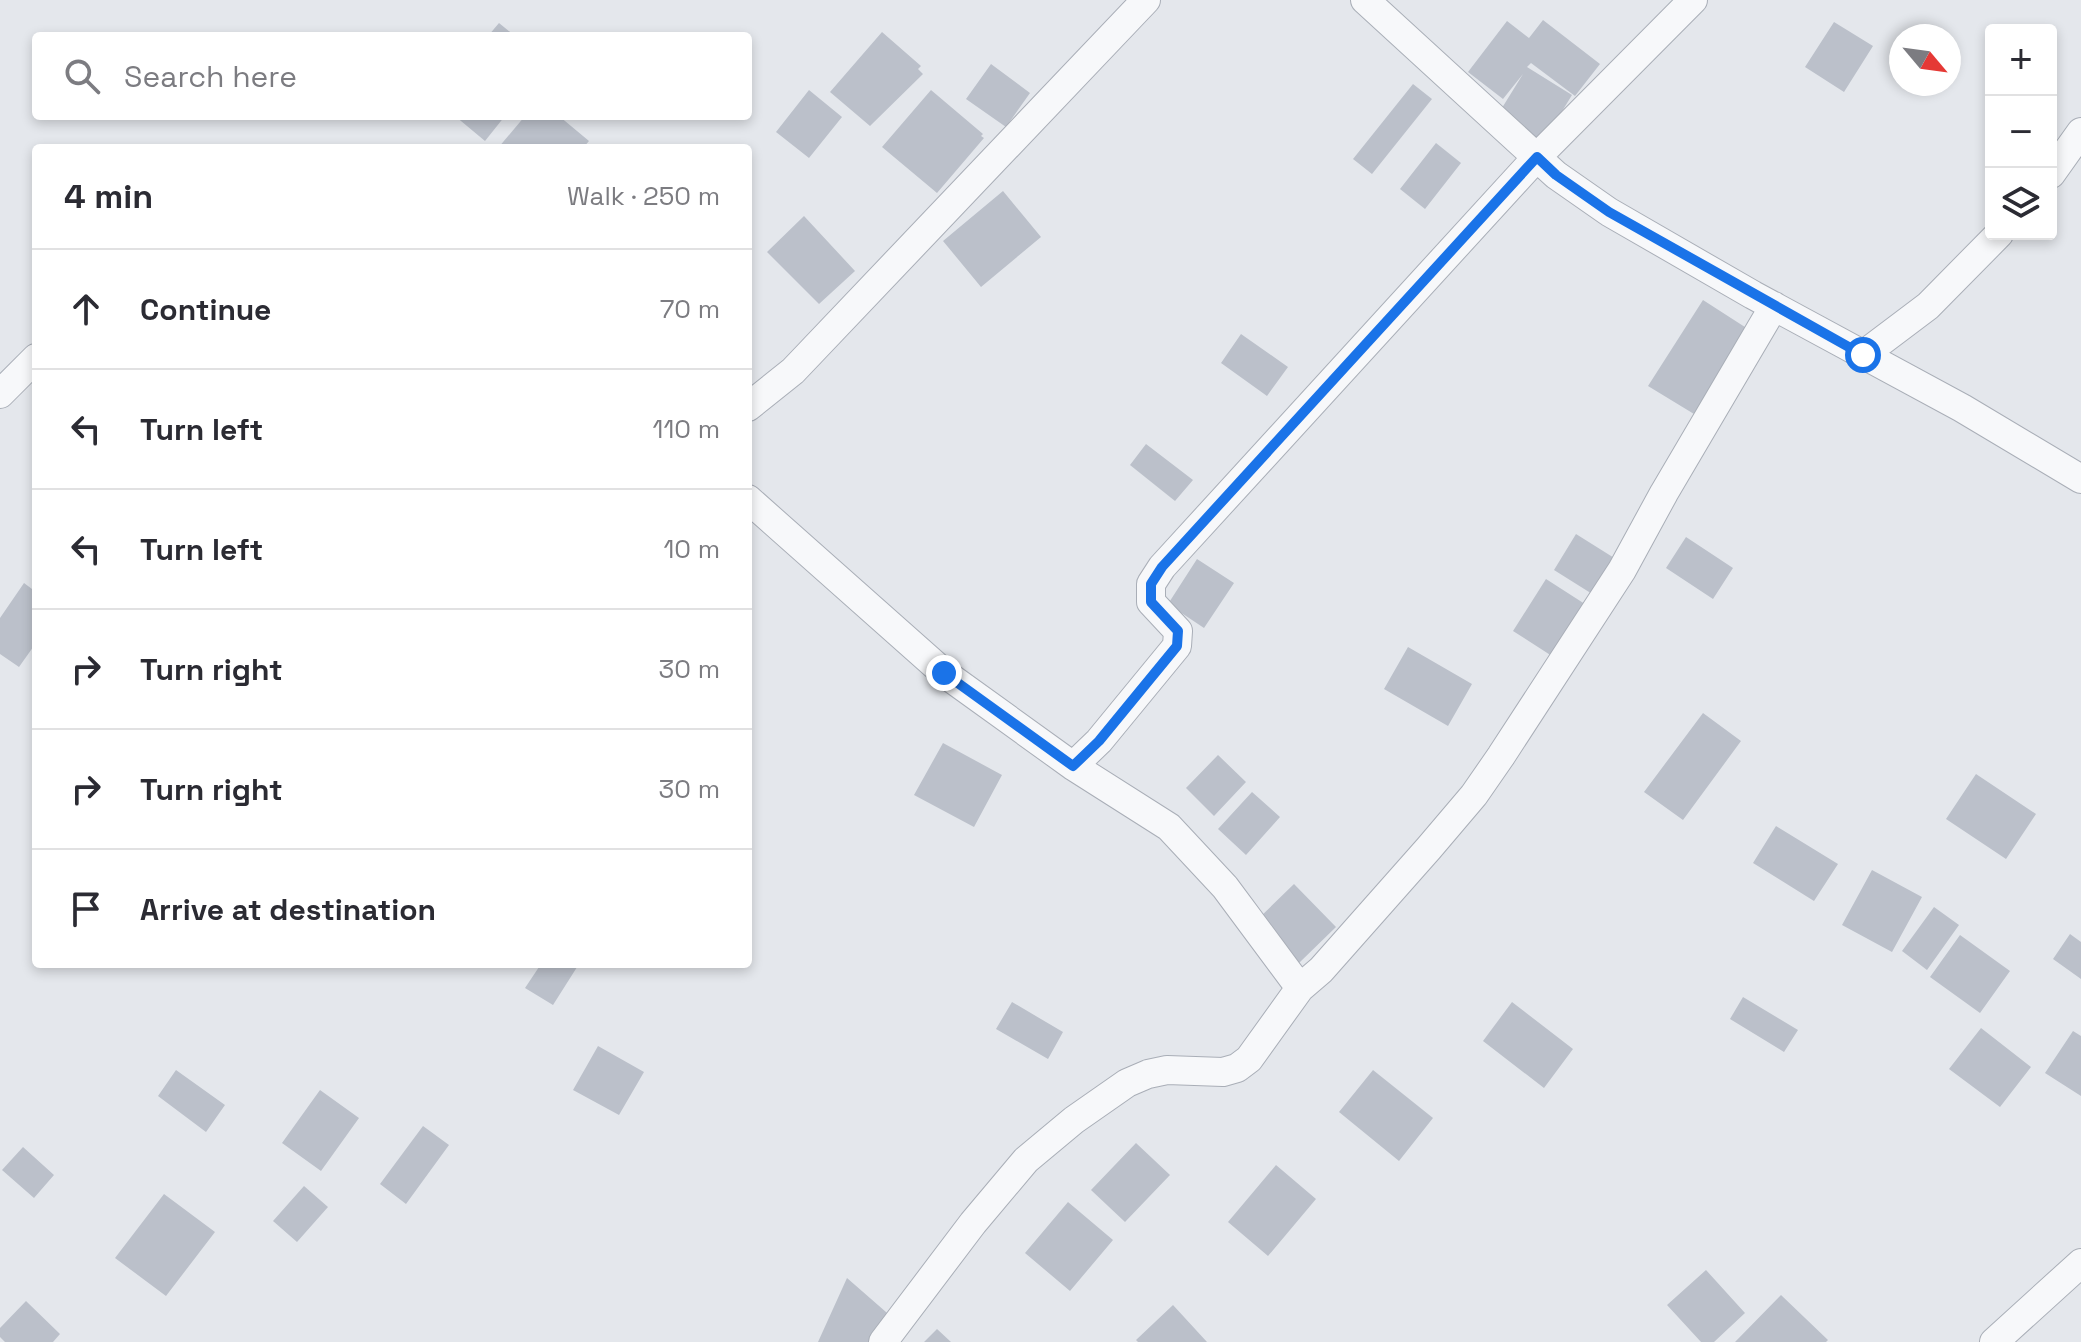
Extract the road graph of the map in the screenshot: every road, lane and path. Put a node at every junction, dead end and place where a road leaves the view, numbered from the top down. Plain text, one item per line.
1 (1146, 0) edge
2 (1365, 0) edge
3 (1693, 0) edge
4 (2081, 132) edge
5 (1537, 157) junction
6 (2055, 168) edge
7 (1993, 240) edge
8 (1774, 306) junction
9 (1863, 355) junction
10 (32, 362) edge
11 (0, 394) edge
12 (752, 404) edge
13 (2081, 479) edge
14 (752, 503) edge
15 (1073, 766) junction
16 (1300, 988) junction
17 (2081, 1263) edge
18 (883, 1342) edge
19 (1994, 1342) edge

1 - 12 street
2 - 5 street
3 - 5 street
4 - 6 street
5 - 8 street
5 - 15 street
7 - 9 street
8 - 9 street
8 - 16 street
9 - 13 street
10 - 11 street
14 - 15 street
15 - 16 street
16 - 18 street
17 - 19 street

